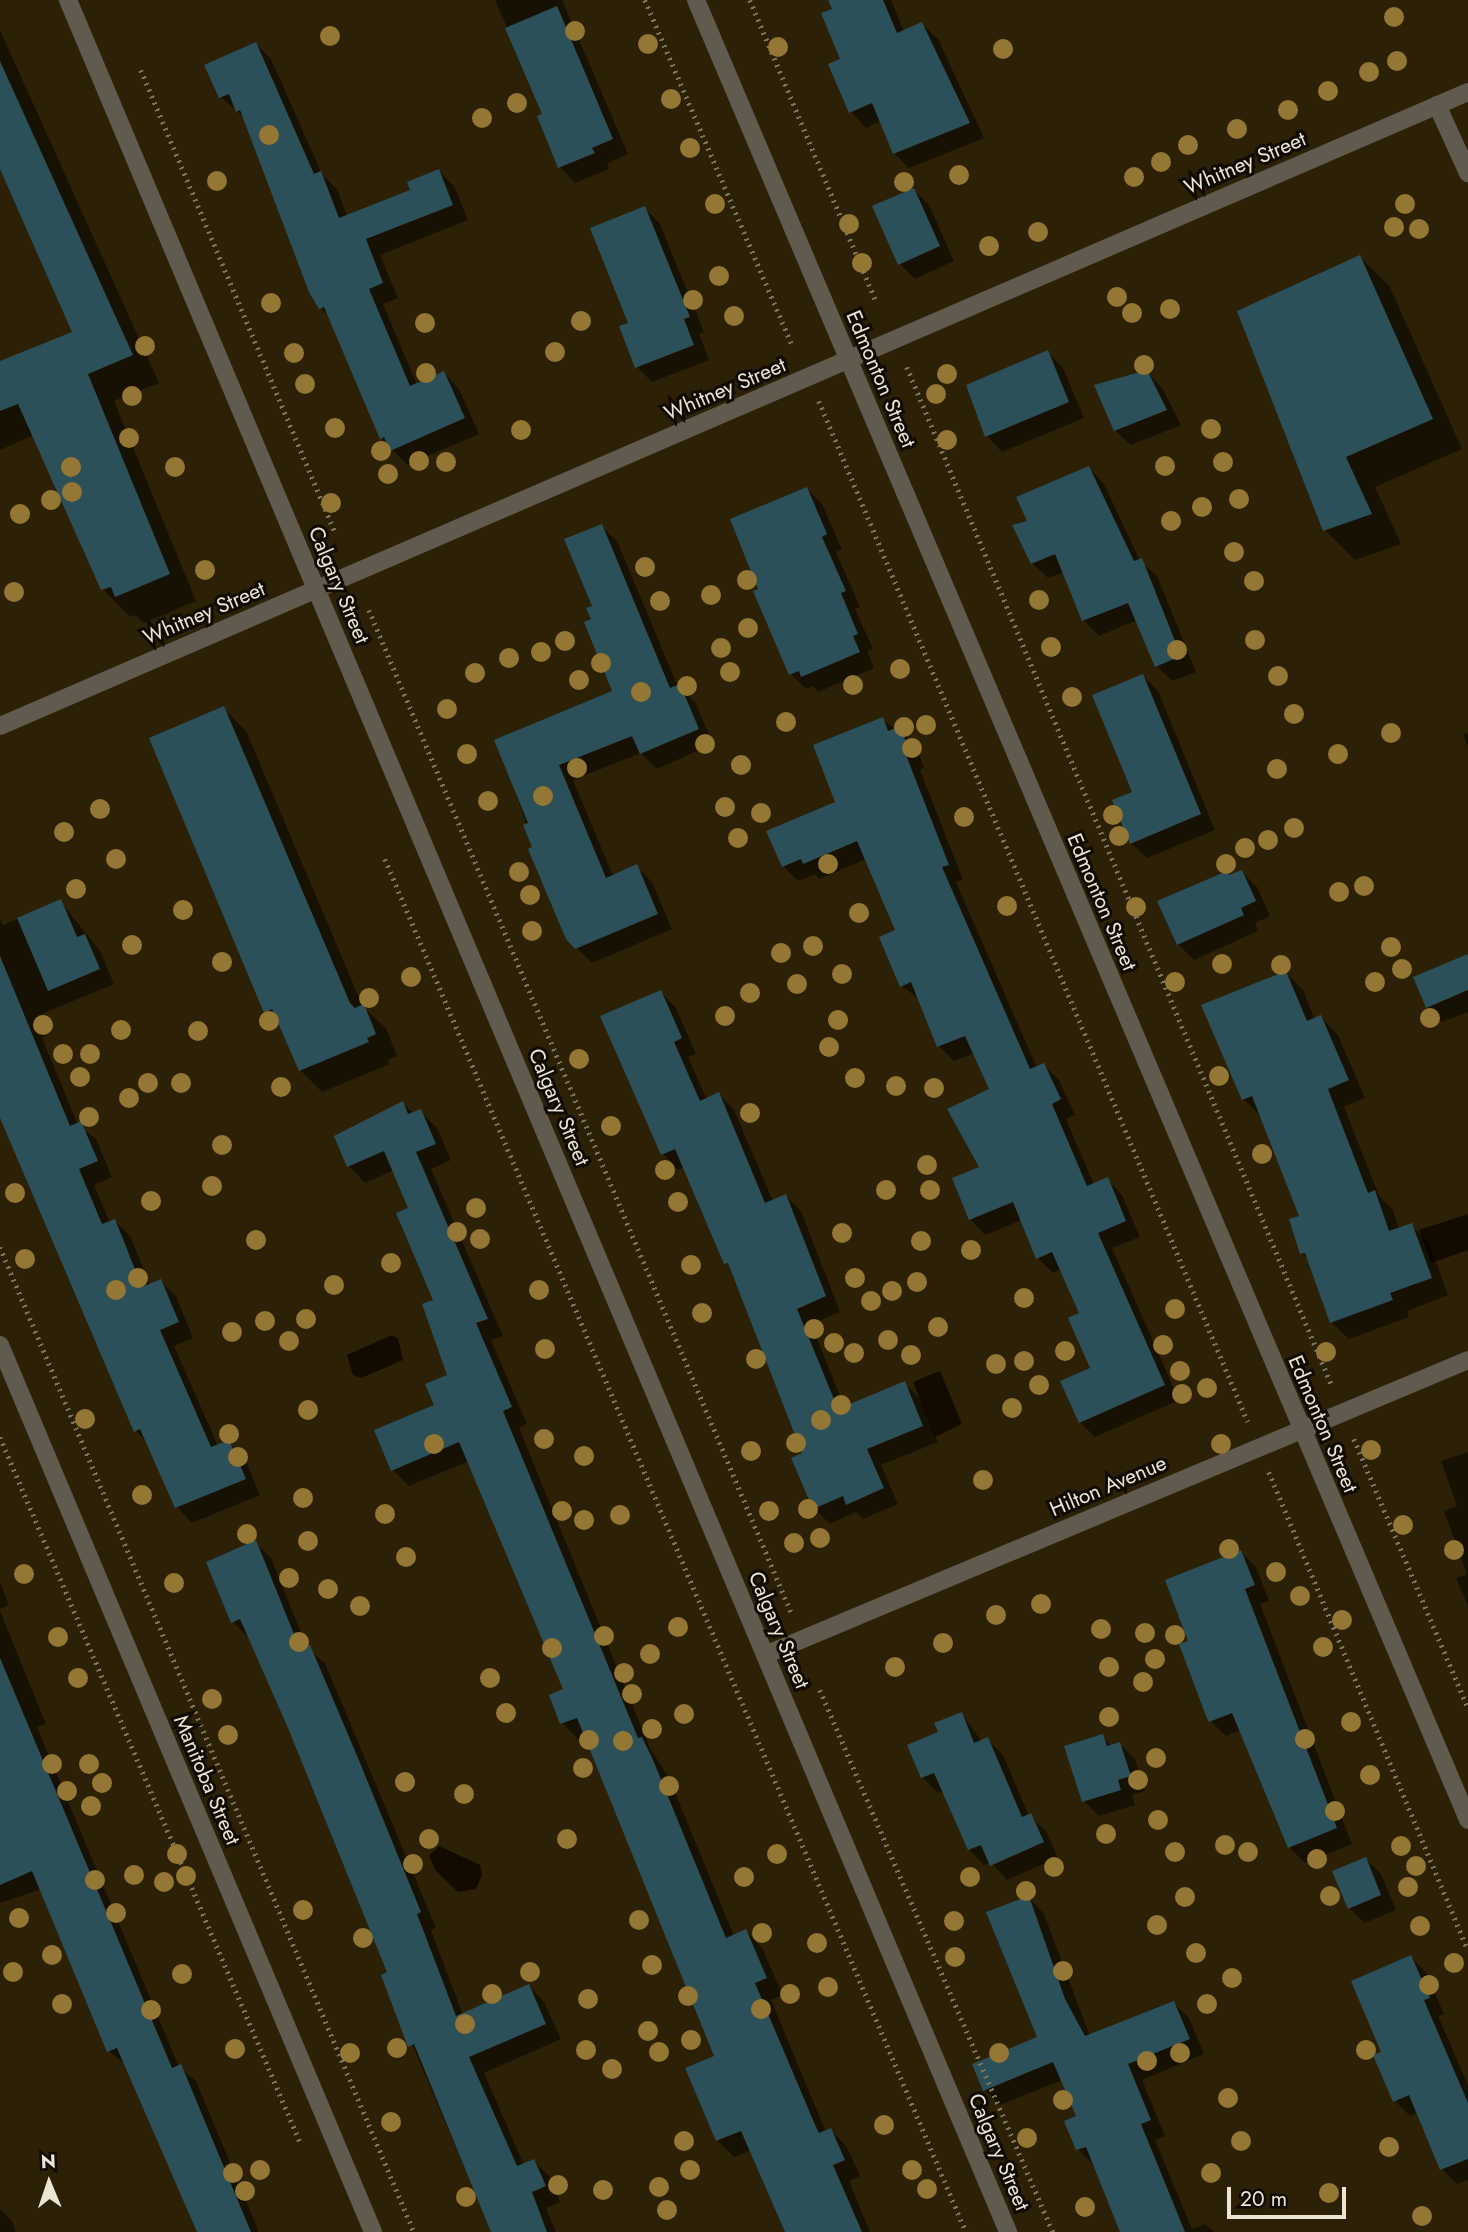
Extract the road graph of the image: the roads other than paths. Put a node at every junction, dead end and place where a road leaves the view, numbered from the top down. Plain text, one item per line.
1 (68, 0) edge
2 (696, 0) edge
3 (1468, 92) edge
4 (1437, 104) junction
5 (1468, 173) edge
6 (848, 360) junction
7 (316, 590) junction
8 (0, 726) edge
9 (0, 1345) edge
10 (1468, 1360) edge
11 (1301, 1430) junction
12 (765, 1655) junction
13 (1468, 1820) edge
14 (373, 2232) edge
15 (1008, 2232) edge

1 - 7 street, Calgary Street
2 - 6 street, Edmonton Street
3 - 4 street, Whitney Street
4 - 5 street
4 - 6 street, Whitney Street
6 - 7 street, Whitney Street
6 - 11 street, Edmonton Street
7 - 8 street, Whitney Street
7 - 12 street, Calgary Street
9 - 14 street, Manitoba Street
10 - 11 street, Hilton Avenue
11 - 12 street, Hilton Avenue
11 - 13 street, Edmonton Street
12 - 15 street, Calgary Street

